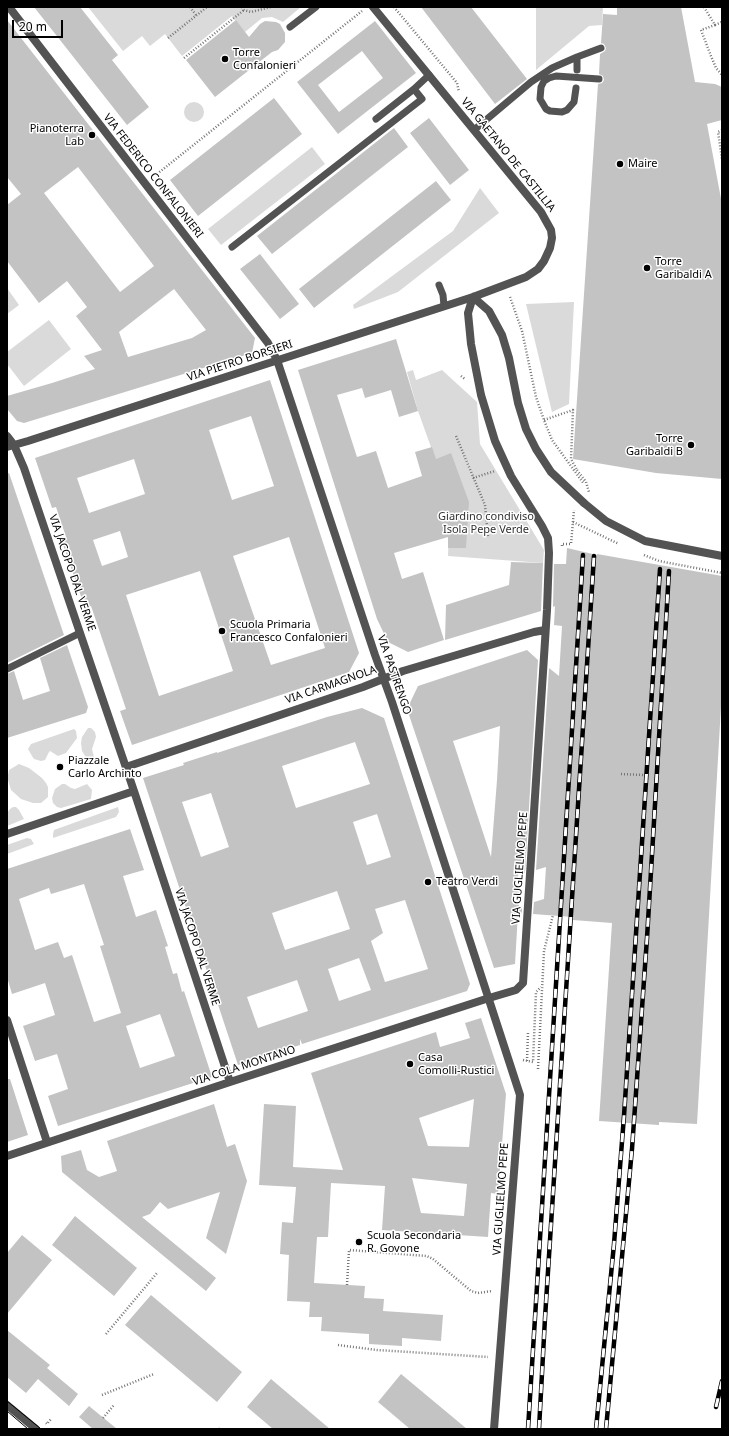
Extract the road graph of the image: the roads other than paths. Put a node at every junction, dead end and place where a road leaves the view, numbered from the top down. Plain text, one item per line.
1 (9, 7) edge
2 (316, 7) edge
3 (373, 7) edge
4 (290, 27) dead end
5 (601, 48) dead end
6 (577, 57) junction
7 (577, 70) dead end
8 (429, 75) junction
9 (599, 79) dead end
10 (576, 88) dead end
11 (414, 89) junction
12 (376, 119) dead end
13 (474, 130) junction
14 (232, 247) dead end
15 (439, 285) dead end
16 (473, 297) junction
17 (444, 306) junction
18 (277, 360) junction
19 (7, 436) edge
20 (11, 446) edge
21 (722, 556) edge
22 (545, 630) junction
23 (80, 633) junction
24 (7, 669) edge
25 (384, 679) junction
26 (126, 766) junction
27 (134, 791) junction
28 (7, 834) edge
29 (489, 998) junction
30 (7, 1020) edge
31 (230, 1082) junction
32 (47, 1142) junction
33 (7, 1156) edge
34 (7, 1405) edge
35 (36, 1429) edge
36 (494, 1429) edge

1 - 18 street, VIA FEDERICO CONFALONIERI
2 - 4 lane
3 - 8 street, VIA GAETANO DE CASTILLIA
5 - 6 lane
6 - 7 lane
6 - 13 lane
8 - 11 lane
8 - 13 street, VIA GAETANO DE CASTILLIA
9 - 10 lane, bridge
11 - 12 lane
11 - 14 lane
13 - 16 street, VIA GAETANO DE CASTILLIA
15 - 17 lane
16 - 17 street, VIA PIETRO BORSIERI
16 - 21 street, bridge
16 - 22 street, VIA GUGLIELMO PEPE
17 - 18 street, VIA PIETRO BORSIERI
18 - 20 street, VIA PIETRO BORSIERI
18 - 25 street, VIA PASTRENGO
19 - 20 street, VIA JACOPO DAL VERME
20 - 23 street, VIA JACOPO DAL VERME
22 - 25 street, VIA CARMAGNOLA
22 - 29 street, VIA GUGLIELMO PEPE
23 - 24 lane
23 - 26 street, VIA JACOPO DAL VERME
25 - 26 street, VIA CARMAGNOLA
25 - 29 street, VIA PASTRENGO
26 - 27 street
27 - 28 street
27 - 31 street, VIA JACOPO DAL VERME
29 - 31 street, VIA COLA MONTANO
29 - 36 street, VIA GUGLIELMO PEPE
30 - 32 street
31 - 32 street, VIA COLA MONTANO
32 - 33 street, VIA COLA MONTANO
34 - 35 street

